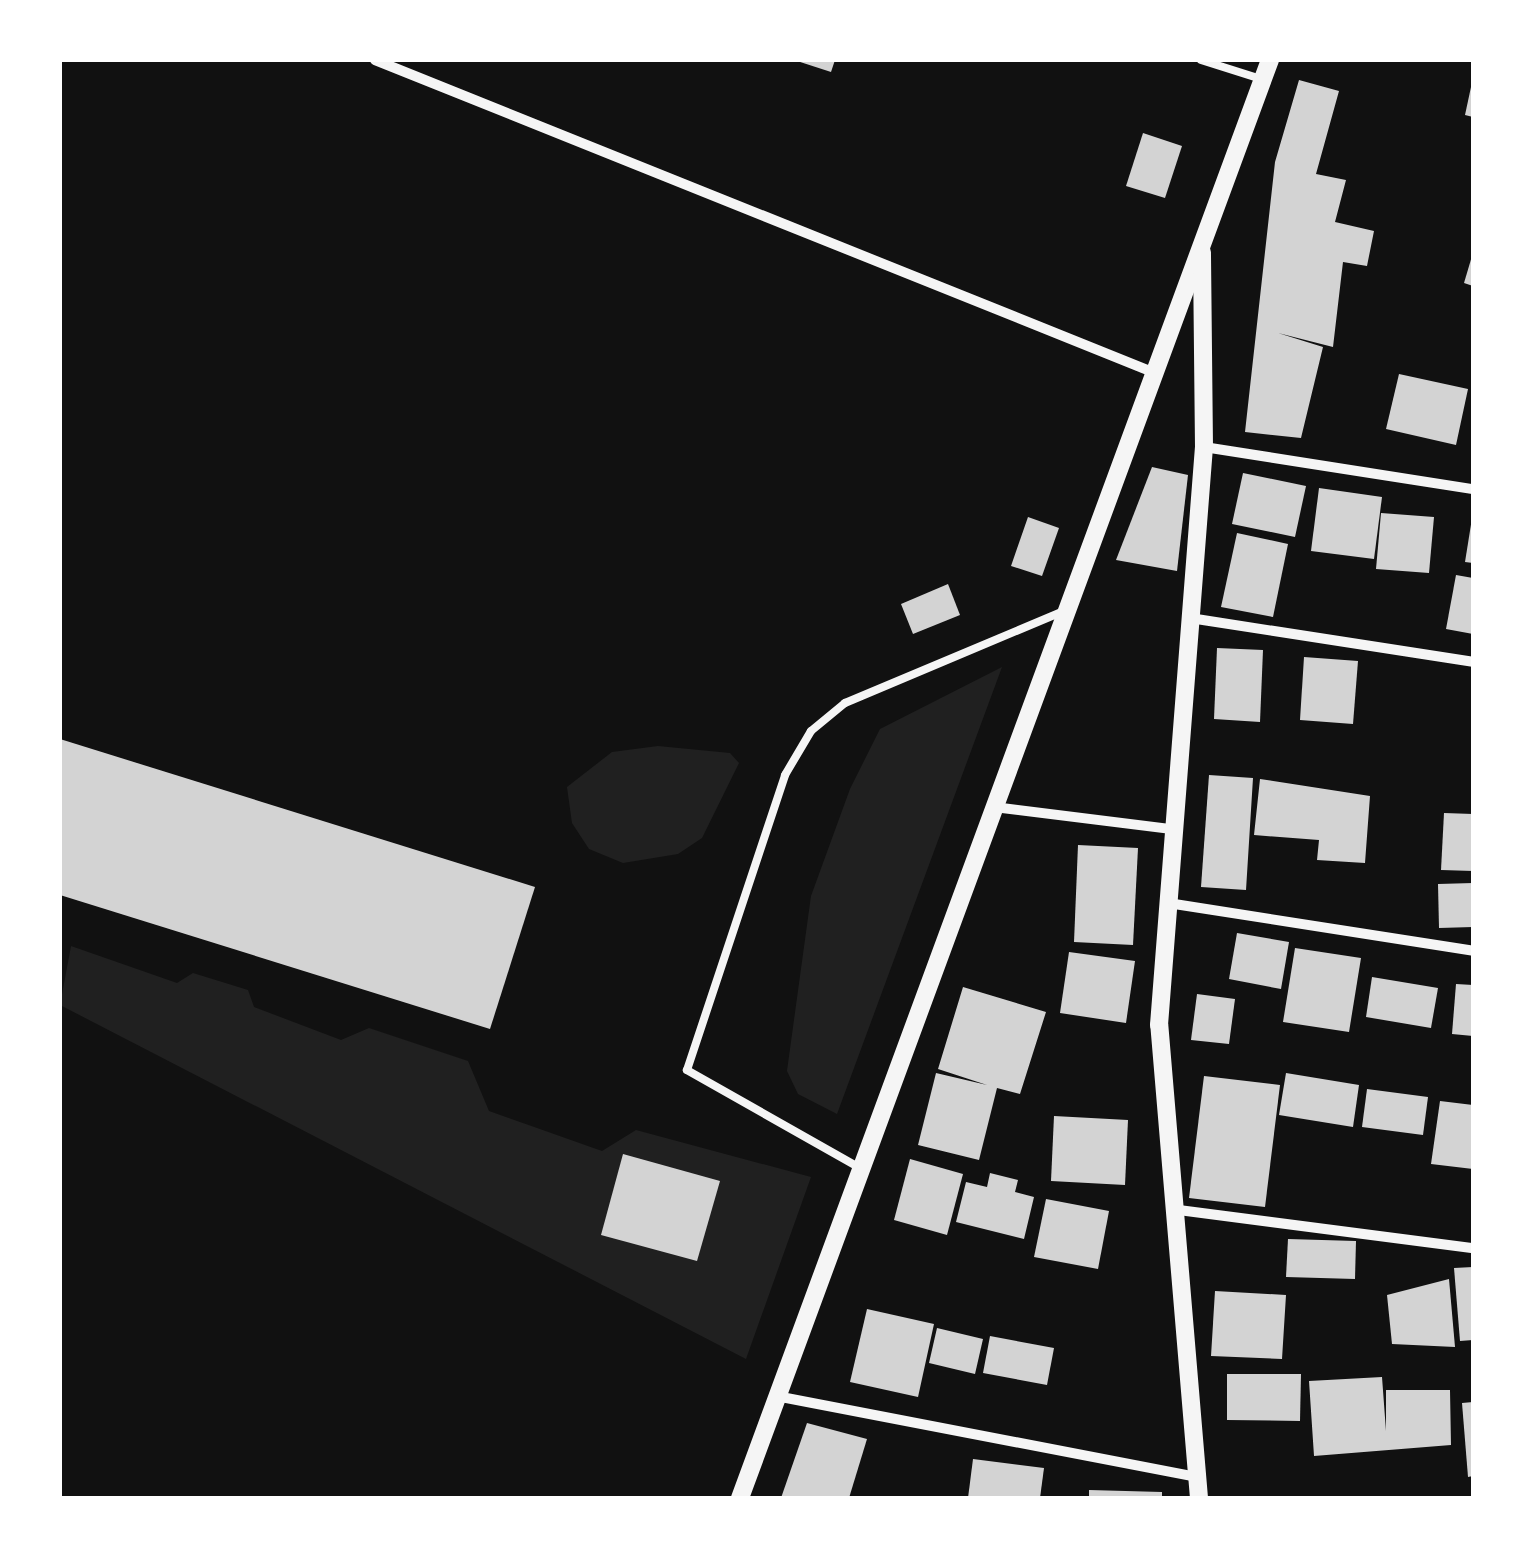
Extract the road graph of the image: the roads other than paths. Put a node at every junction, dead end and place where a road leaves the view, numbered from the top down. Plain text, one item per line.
1 (374, 60) edge
2 (1202, 60) edge
3 (1270, 60) edge
4 (1265, 80) junction
5 (1202, 244) junction
6 (1155, 373) junction
7 (1204, 448) junction
8 (1473, 489) edge
9 (1070, 608) junction
10 (1189, 618) junction
11 (1473, 662) edge
12 (994, 807) junction
13 (1170, 829) junction
14 (1164, 903) junction
15 (1473, 951) edge
16 (860, 1168) junction
17 (1170, 1209) junction
18 (1473, 1248) edge
19 (775, 1396) junction
20 (1196, 1477) junction
21 (740, 1498) edge
22 (1200, 1498) edge

1 - 6 street
2 - 4 lane
3 - 4 street
4 - 5 street
5 - 6 street
5 - 7 street
6 - 9 street
7 - 8 street
7 - 10 street
9 - 12 street
9 - 16 lane
10 - 11 street
10 - 13 street
12 - 13 street
12 - 16 street
13 - 14 street
14 - 15 street
14 - 17 street
16 - 19 street
17 - 18 street
17 - 20 street
19 - 20 street
19 - 21 street
20 - 22 street

